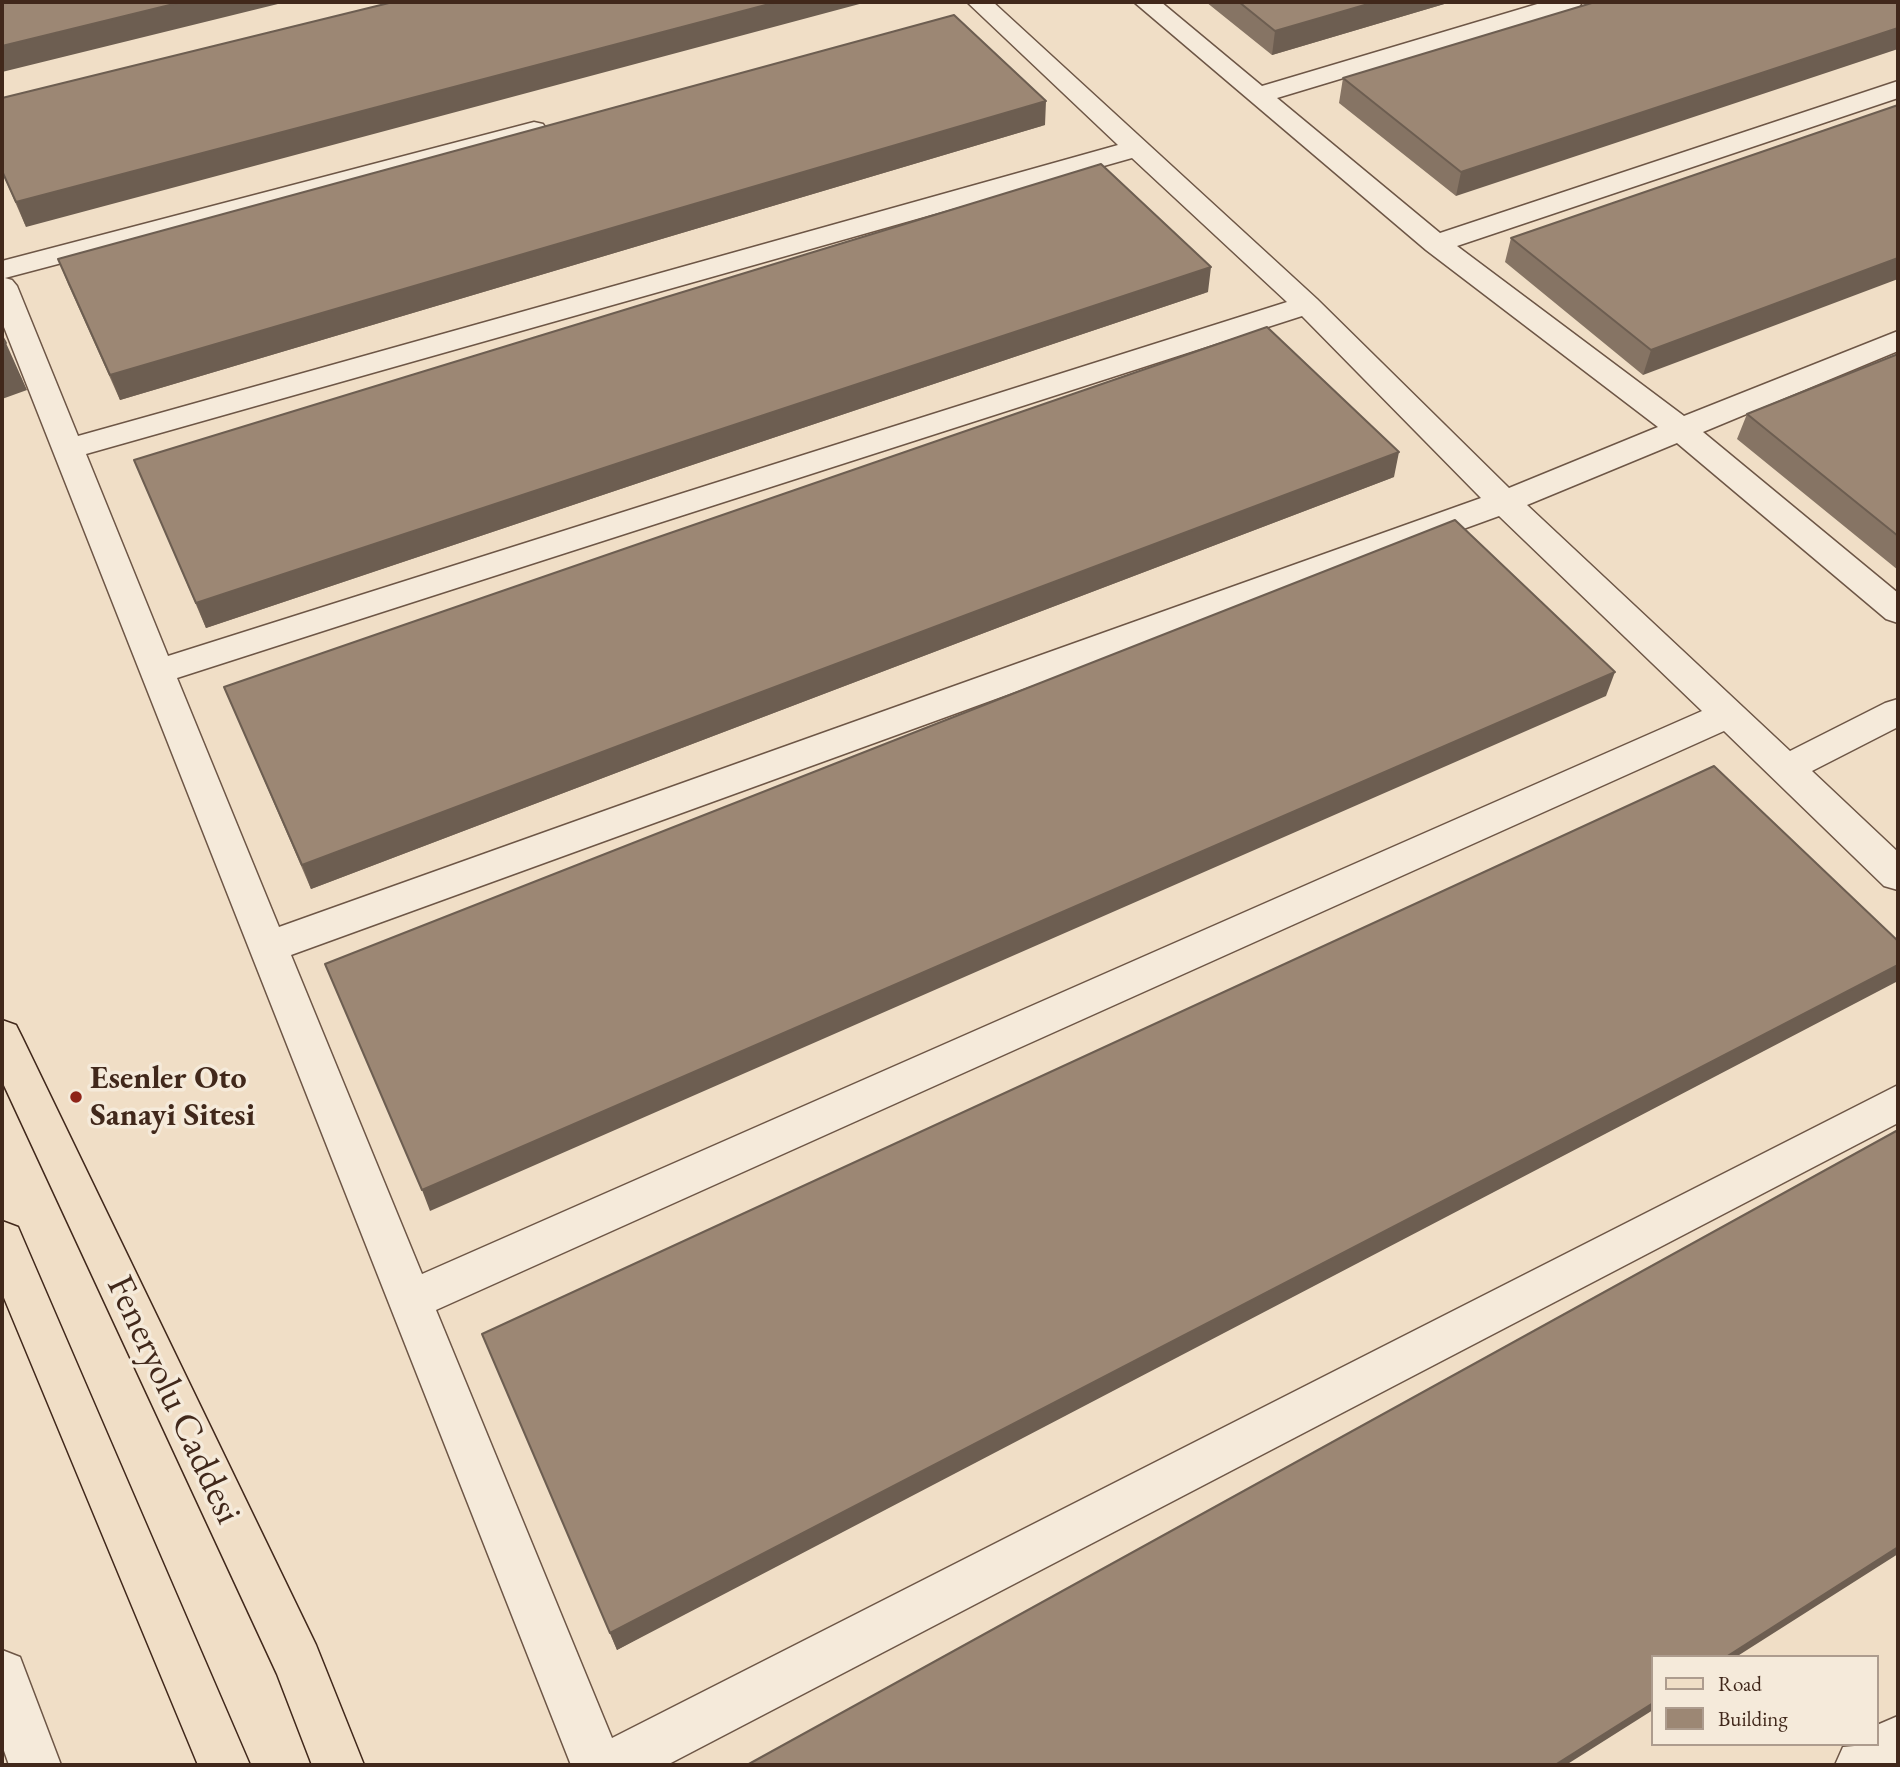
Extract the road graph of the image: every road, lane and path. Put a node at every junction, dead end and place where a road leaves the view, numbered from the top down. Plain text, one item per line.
1 (1146, 2) edge
2 (1570, 2) edge
3 (976, 10) edge
4 (1898, 89) edge
5 (1258, 95) junction
6 (556, 124) edge
7 (1137, 148) junction
8 (1436, 244) junction
9 (2, 270) edge
10 (2, 286) edge
11 (1307, 305) junction
12 (1898, 340) edge
13 (1679, 428) junction
14 (67, 449) junction
15 (1504, 502) junction
16 (1898, 611) edge
17 (157, 672) junction
18 (1898, 712) edge
19 (1727, 715) junction
20 (1785, 769) junction
21 (1893, 862) edge
22 (268, 947) junction
23 (2, 1037) edge
24 (1898, 1103) edge
25 (2, 1241) edge
26 (410, 1300) junction
27 (2, 1675) edge
28 (1898, 1742) edge
29 (35, 1765) edge
30 (224, 1765) edge
31 (338, 1765) edge
32 (597, 1765) edge
33 (614, 1765) edge
34 (1861, 1765) edge

1 - 5 street
2 - 5 street
3 - 7 street
4 - 8 street
5 - 8 street
6 - 9 street
7 - 11 street
7 - 14 street
8 - 13 street
10 - 14 street
11 - 15 street
11 - 17 street
12 - 13 street
13 - 15 street
13 - 16 street
14 - 17 street
15 - 19 street
15 - 22 street
17 - 22 street
18 - 20 street
19 - 20 street
19 - 26 street
20 - 21 street
22 - 26 street
23 - 31 main road, Feneryolu Caddesi
24 - 33 street
25 - 30 main road
26 - 32 street
27 - 29 street
28 - 34 street

